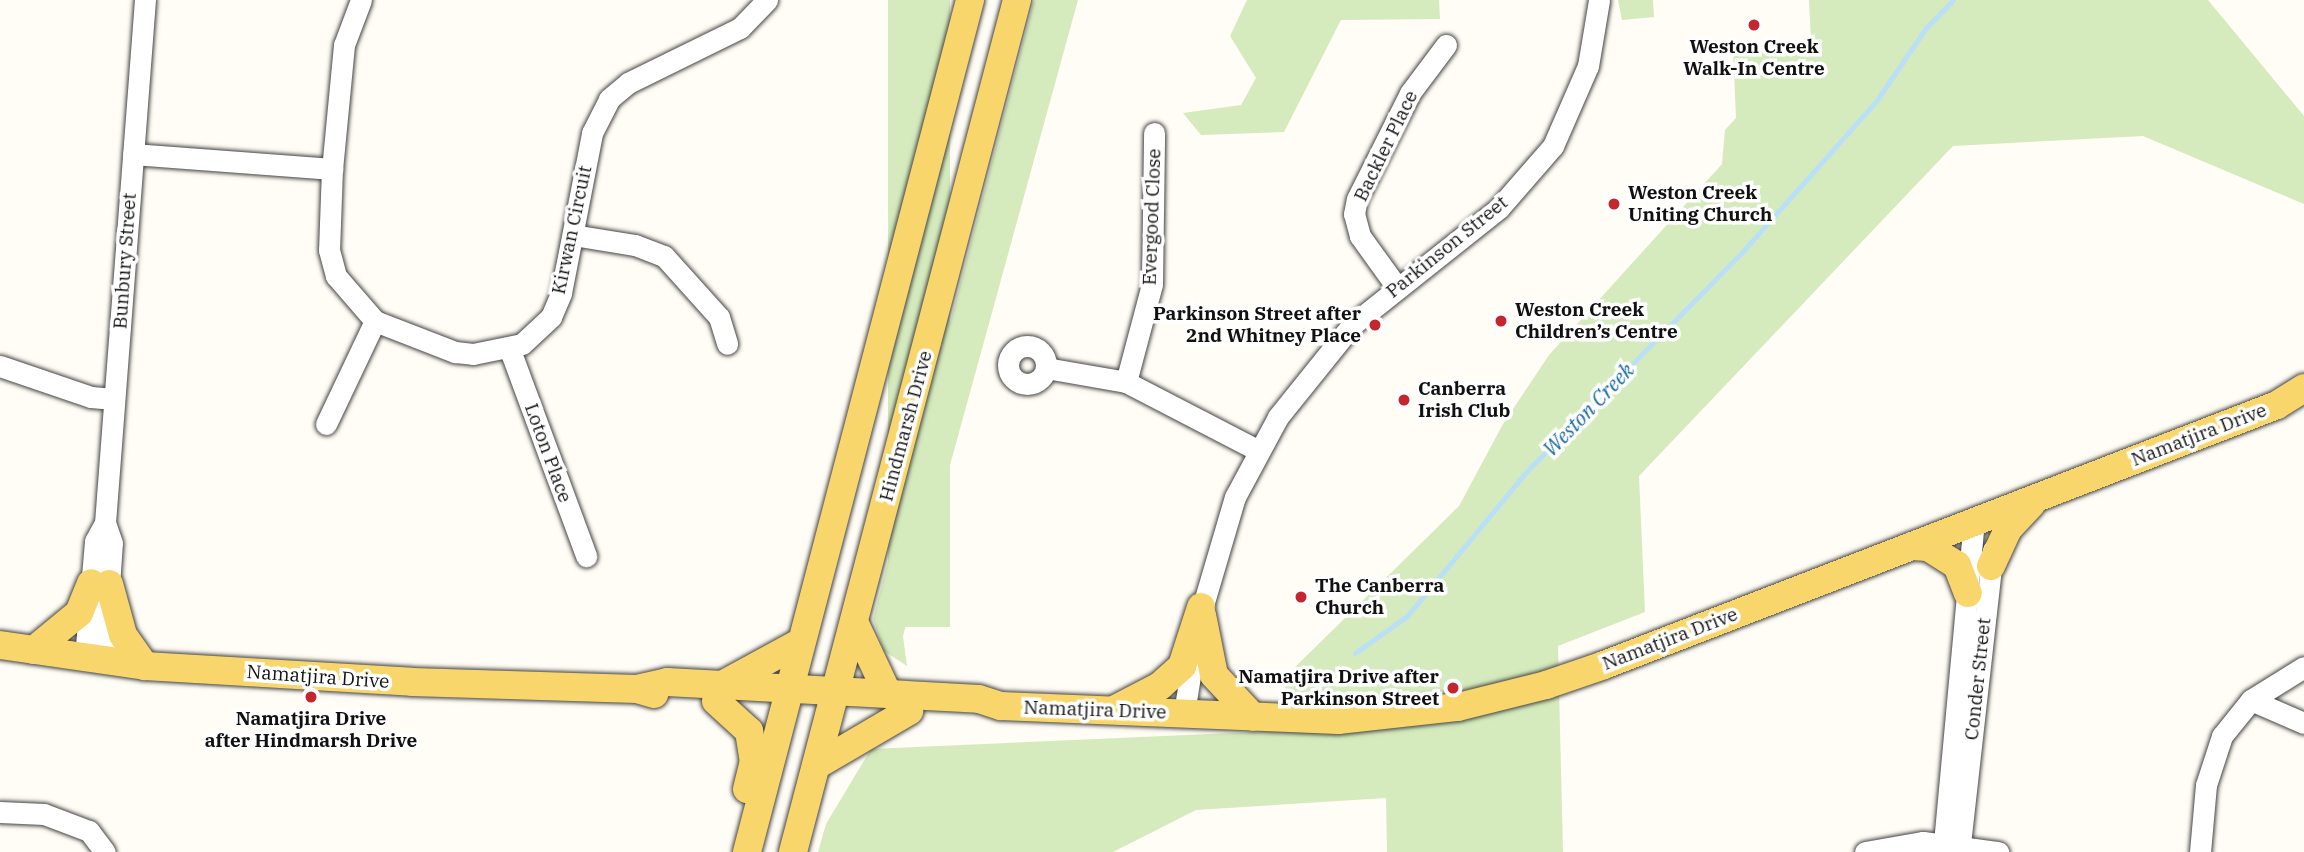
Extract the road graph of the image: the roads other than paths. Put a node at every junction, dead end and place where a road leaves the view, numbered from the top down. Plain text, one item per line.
1 (145, 0) edge
2 (361, 0) edge
3 (767, 0) edge
4 (970, 0) edge
5 (1017, 0) edge
6 (1599, 0) edge
7 (1446, 45) dead end
8 (1154, 133) dead end
9 (133, 154) junction
10 (332, 169) junction
11 (573, 235) junction
12 (1396, 286) junction
13 (375, 321) junction
14 (727, 344) dead end
15 (510, 350) junction
16 (0, 366) edge
17 (1046, 368) dead end
18 (1126, 382) junction
19 (2304, 388) edge
20 (114, 399) junction
21 (326, 424) dead end
22 (1259, 451) junction
23 (2036, 499) junction
24 (1986, 518) junction
25 (1912, 546) junction
26 (586, 556) dead end
27 (1991, 566) junction
28 (100, 584) junction
29 (1968, 593) junction
30 (1201, 607) junction
31 (855, 624) junction
32 (801, 642) junction
33 (0, 645) edge
34 (34, 650) junction
35 (94, 659) junction
36 (145, 666) junction
37 (2304, 667) edge
38 (719, 693) junction
39 (787, 696) junction
40 (835, 699) junction
41 (2251, 700) junction
42 (899, 702) junction
43 (1112, 711) junction
44 (1184, 713) junction
45 (1253, 717) junction
46 (2304, 723) edge
47 (817, 765) junction
48 (0, 812) edge
49 (1952, 844) junction
50 (105, 852) edge
51 (730, 852) edge
52 (747, 852) edge
53 (793, 852) edge
54 (1865, 852) edge
55 (1998, 852) edge
56 (2200, 852) edge

1 - 9 street, Bunbury Street
2 - 10 street
3 - 11 street, Kirwan Circuit
4 - 32 main road
5 - 31 main road, Hindmarsh Drive
6 - 12 street, Parkinson Street
7 - 12 street, Backler Place
8 - 18 street, Evergood Close
9 - 10 street
9 - 20 street, Bunbury Street
10 - 13 street
11 - 14 street
11 - 15 street, Kirwan Circuit
12 - 22 street, Parkinson Street
13 - 15 street
13 - 21 street
15 - 26 street, Loton Place
16 - 20 street
17 - 18 street
18 - 22 street
19 - 23 main road, Namatjira Drive
20 - 28 street, Bunbury Street
22 - 30 street, Parkinson Street
23 - 24 main road, Namatjira Drive
23 - 27 main road
24 - 25 main road, Namatjira Drive
24 - 27 street, Conder Street
24 - 29 street, Conder Street
25 - 29 main road
25 - 45 main road, Namatjira Drive
27 - 49 street, Conder Street
28 - 34 main road
28 - 35 street, Bunbury Street
28 - 36 main road
29 - 49 street, Conder Street
30 - 43 main road
30 - 44 street, Parkinson Street
30 - 45 main road
31 - 40 main road, Hindmarsh Drive
31 - 42 main road
32 - 38 main road
32 - 39 main road
33 - 34 main road, Namatjira Drive
34 - 35 main road, Namatjira Drive
35 - 36 main road, Namatjira Drive
36 - 38 main road, Namatjira Drive
37 - 41 street
38 - 39 main road, Namatjira Drive
38 - 51 main road
39 - 40 main road, Namatjira Drive
39 - 52 main road
40 - 42 main road, Namatjira Drive
40 - 47 main road, Hindmarsh Drive
41 - 46 street
41 - 56 street
42 - 43 main road, Namatjira Drive
42 - 47 main road
43 - 44 main road, Namatjira Drive
44 - 45 main road, Namatjira Drive
47 - 53 main road, Hindmarsh Drive
48 - 50 street
49 - 54 street
49 - 55 street

